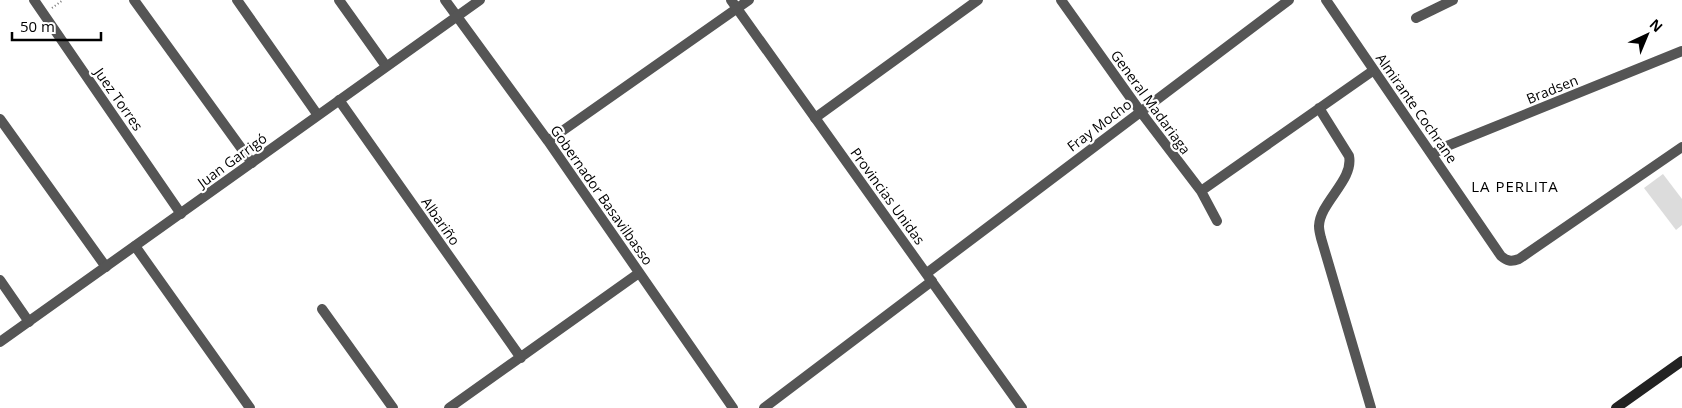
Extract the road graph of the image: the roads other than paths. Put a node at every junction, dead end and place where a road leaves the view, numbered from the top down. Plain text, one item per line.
1 (34, 0) edge
2 (134, 0) edge
3 (237, 0) edge
4 (339, 0) edge
5 (445, 0) edge
6 (480, 0) edge
7 (749, 0) edge
8 (978, 0) edge
9 (1061, 0) edge
10 (1288, 0) edge
11 (1326, 0) edge
12 (1453, 0) edge
13 (734, 4) edge
14 (457, 16) junction
15 (1416, 18) dead end
16 (1682, 51) edge
17 (386, 66) junction
18 (1374, 70) junction
19 (338, 100) junction
20 (1319, 108) junction
21 (1140, 111) junction
22 (317, 114) junction
23 (0, 118) edge
24 (815, 118) junction
25 (548, 141) junction
26 (1682, 147) edge
27 (1432, 154) junction
28 (252, 163) junction
29 (1201, 191) junction
30 (181, 214) junction
31 (1217, 221) dead end
32 (135, 246) junction
33 (106, 267) junction
34 (639, 273) junction
35 (929, 277) junction
36 (0, 280) edge
37 (322, 310) dead end
38 (29, 322) junction
39 (0, 342) edge
40 (521, 358) junction
41 (1682, 360) edge
42 (250, 408) edge
43 (393, 408) edge
44 (449, 408) edge
45 (733, 408) edge
46 (764, 408) edge
47 (1022, 408) edge
48 (1371, 408) edge
49 (1616, 408) edge

1 - 30 street, Juez Torres
2 - 28 street
3 - 22 street
4 - 17 street
5 - 14 street, Gobernador Basavilbasso
6 - 14 street, Juan Garrigó
7 - 13 street
8 - 24 street
9 - 21 street, General Madariaga
10 - 21 street, Fray Mocho
11 - 18 street, Almirante Cochrane
12 - 15 street
13 - 24 street, Provincias Unidas
13 - 25 street
14 - 17 street, Juan Garrigó
14 - 25 street, Gobernador Basavilbasso
16 - 27 street, Bradsen
17 - 19 street, Juan Garrigó
18 - 20 street
18 - 27 street, Almirante Cochrane
19 - 22 street, Juan Garrigó
19 - 40 street, Albariño
20 - 29 street
20 - 48 street
21 - 29 street, General Madariaga
21 - 35 street, Fray Mocho
22 - 28 street, Juan Garrigó
23 - 33 street
24 - 35 street, Provincias Unidas
25 - 34 street, Gobernador Basavilbasso
26 - 27 street, Almirante Cochrane
28 - 30 street, Juan Garrigó
29 - 31 street, General Madariaga
30 - 32 street, Juan Garrigó
32 - 33 street, Juan Garrigó
32 - 42 street
33 - 38 street, Juan Garrigó
34 - 40 street
34 - 45 street, Gobernador Basavilbasso
35 - 46 street, Fray Mocho
35 - 47 street, Provincias Unidas
36 - 38 street
37 - 43 street
38 - 39 street, Juan Garrigó
40 - 44 street
41 - 49 main road

